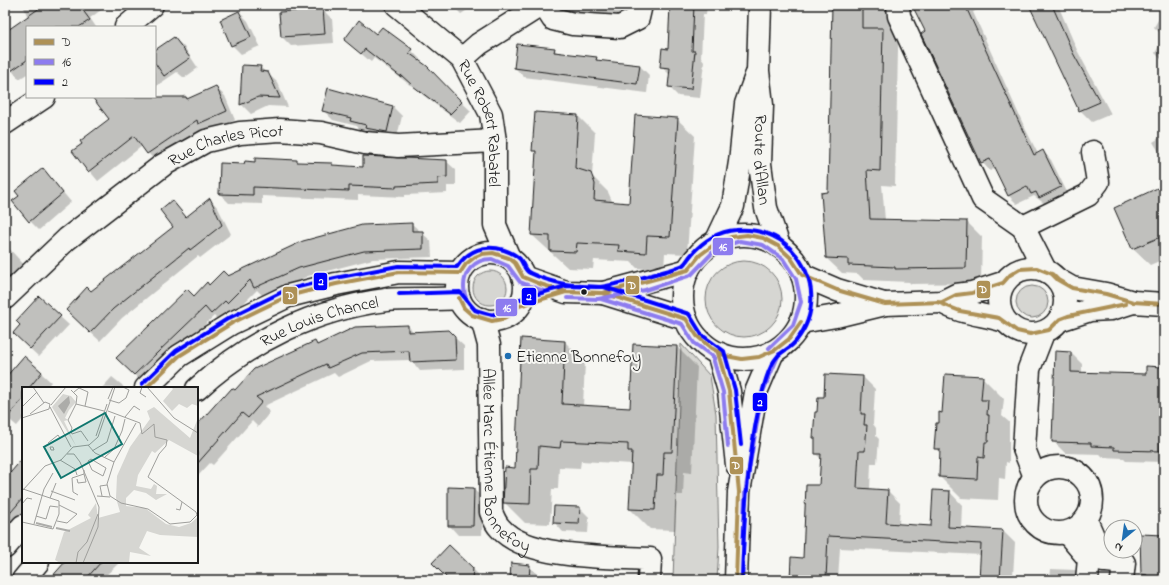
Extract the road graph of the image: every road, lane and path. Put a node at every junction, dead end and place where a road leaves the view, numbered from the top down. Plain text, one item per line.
1 (152, 5) edge
2 (397, 5) edge
3 (542, 5) edge
4 (641, 5) edge
5 (760, 5) edge
6 (898, 5) edge
7 (127, 26) edge
8 (462, 59) junction
9 (758, 71) junction
10 (42, 98) edge
11 (5, 123) edge
12 (495, 140) junction
13 (1093, 152) dead end
14 (495, 225) junction
15 (1025, 232) junction
16 (716, 242) junction
17 (779, 246) junction
18 (482, 254) junction
19 (509, 258) junction
20 (1020, 269) junction
21 (688, 270) junction
22 (460, 272) junction
23 (802, 275) junction
24 (1051, 275) junction
25 (523, 277) junction
26 (1003, 283) junction
27 (566, 292) junction
28 (603, 293) junction
29 (5, 298) edge
30 (459, 298) junction
31 (942, 302) junction
32 (1132, 302) junction
33 (885, 304) junction
34 (1164, 304) edge
35 (501, 315) junction
36 (686, 319) junction
37 (1060, 320) junction
38 (801, 322) junction
39 (1013, 327) junction
40 (1043, 333) junction
41 (773, 352) junction
42 (718, 353) junction
43 (1029, 369) junction
44 (147, 387) edge
45 (198, 388) edge
46 (1035, 477) junction
47 (740, 492) junction
48 (1086, 520) junction
49 (22, 527) edge
50 (1067, 533) junction
51 (5, 547) edge
52 (37, 563) edge
53 (1093, 566) edge
54 (23, 580) edge
55 (649, 580) edge
56 (736, 580) edge
57 (1122, 580) edge

1 - 7 street
2 - 8 street, Rue Robert Rabatel
3 - 4 street
3 - 8 street
5 - 9 street, Route d'Allan
6 - 15 street
8 - 12 street, Rue Robert Rabatel
9 - 16 street, Route d'Allan
9 - 17 street, Route d'Allan
10 - 11 street
12 - 14 street, Rue Robert Rabatel
12 - 29 street, Rue Charles Picot
13 - 15 street
14 - 18 street, Rue Robert Rabatel
14 - 19 street, Rue Robert Rabatel
15 - 20 street
15 - 24 street
16 - 17 street
16 - 21 street
17 - 23 street
18 - 19 street
18 - 22 street
19 - 25 street
20 - 24 street
20 - 26 street
21 - 28 street
21 - 36 street
22 - 30 street
22 - 44 street, Rue Louis Chancel
23 - 33 street
23 - 38 street
24 - 32 street
24 - 37 street
25 - 27 street
25 - 35 street
26 - 31 street
26 - 39 street
27 - 28 street
27 - 35 street
28 - 36 street
30 - 35 street
30 - 45 street, Rue Louis Chancel
31 - 33 street
31 - 39 street
32 - 34 street
32 - 37 street
33 - 38 street
35 - 55 street, Allée Marc Étienne Bonnefoy
36 - 42 street
37 - 40 street
38 - 41 street
39 - 40 street
39 - 43 street
40 - 43 street
41 - 42 street
41 - 47 street
42 - 47 street
43 - 46 street
46 - 48 street
46 - 50 street
47 - 56 street
48 - 50 street
48 - 53 street
49 - 51 street
50 - 53 street
52 - 54 street
53 - 57 street

